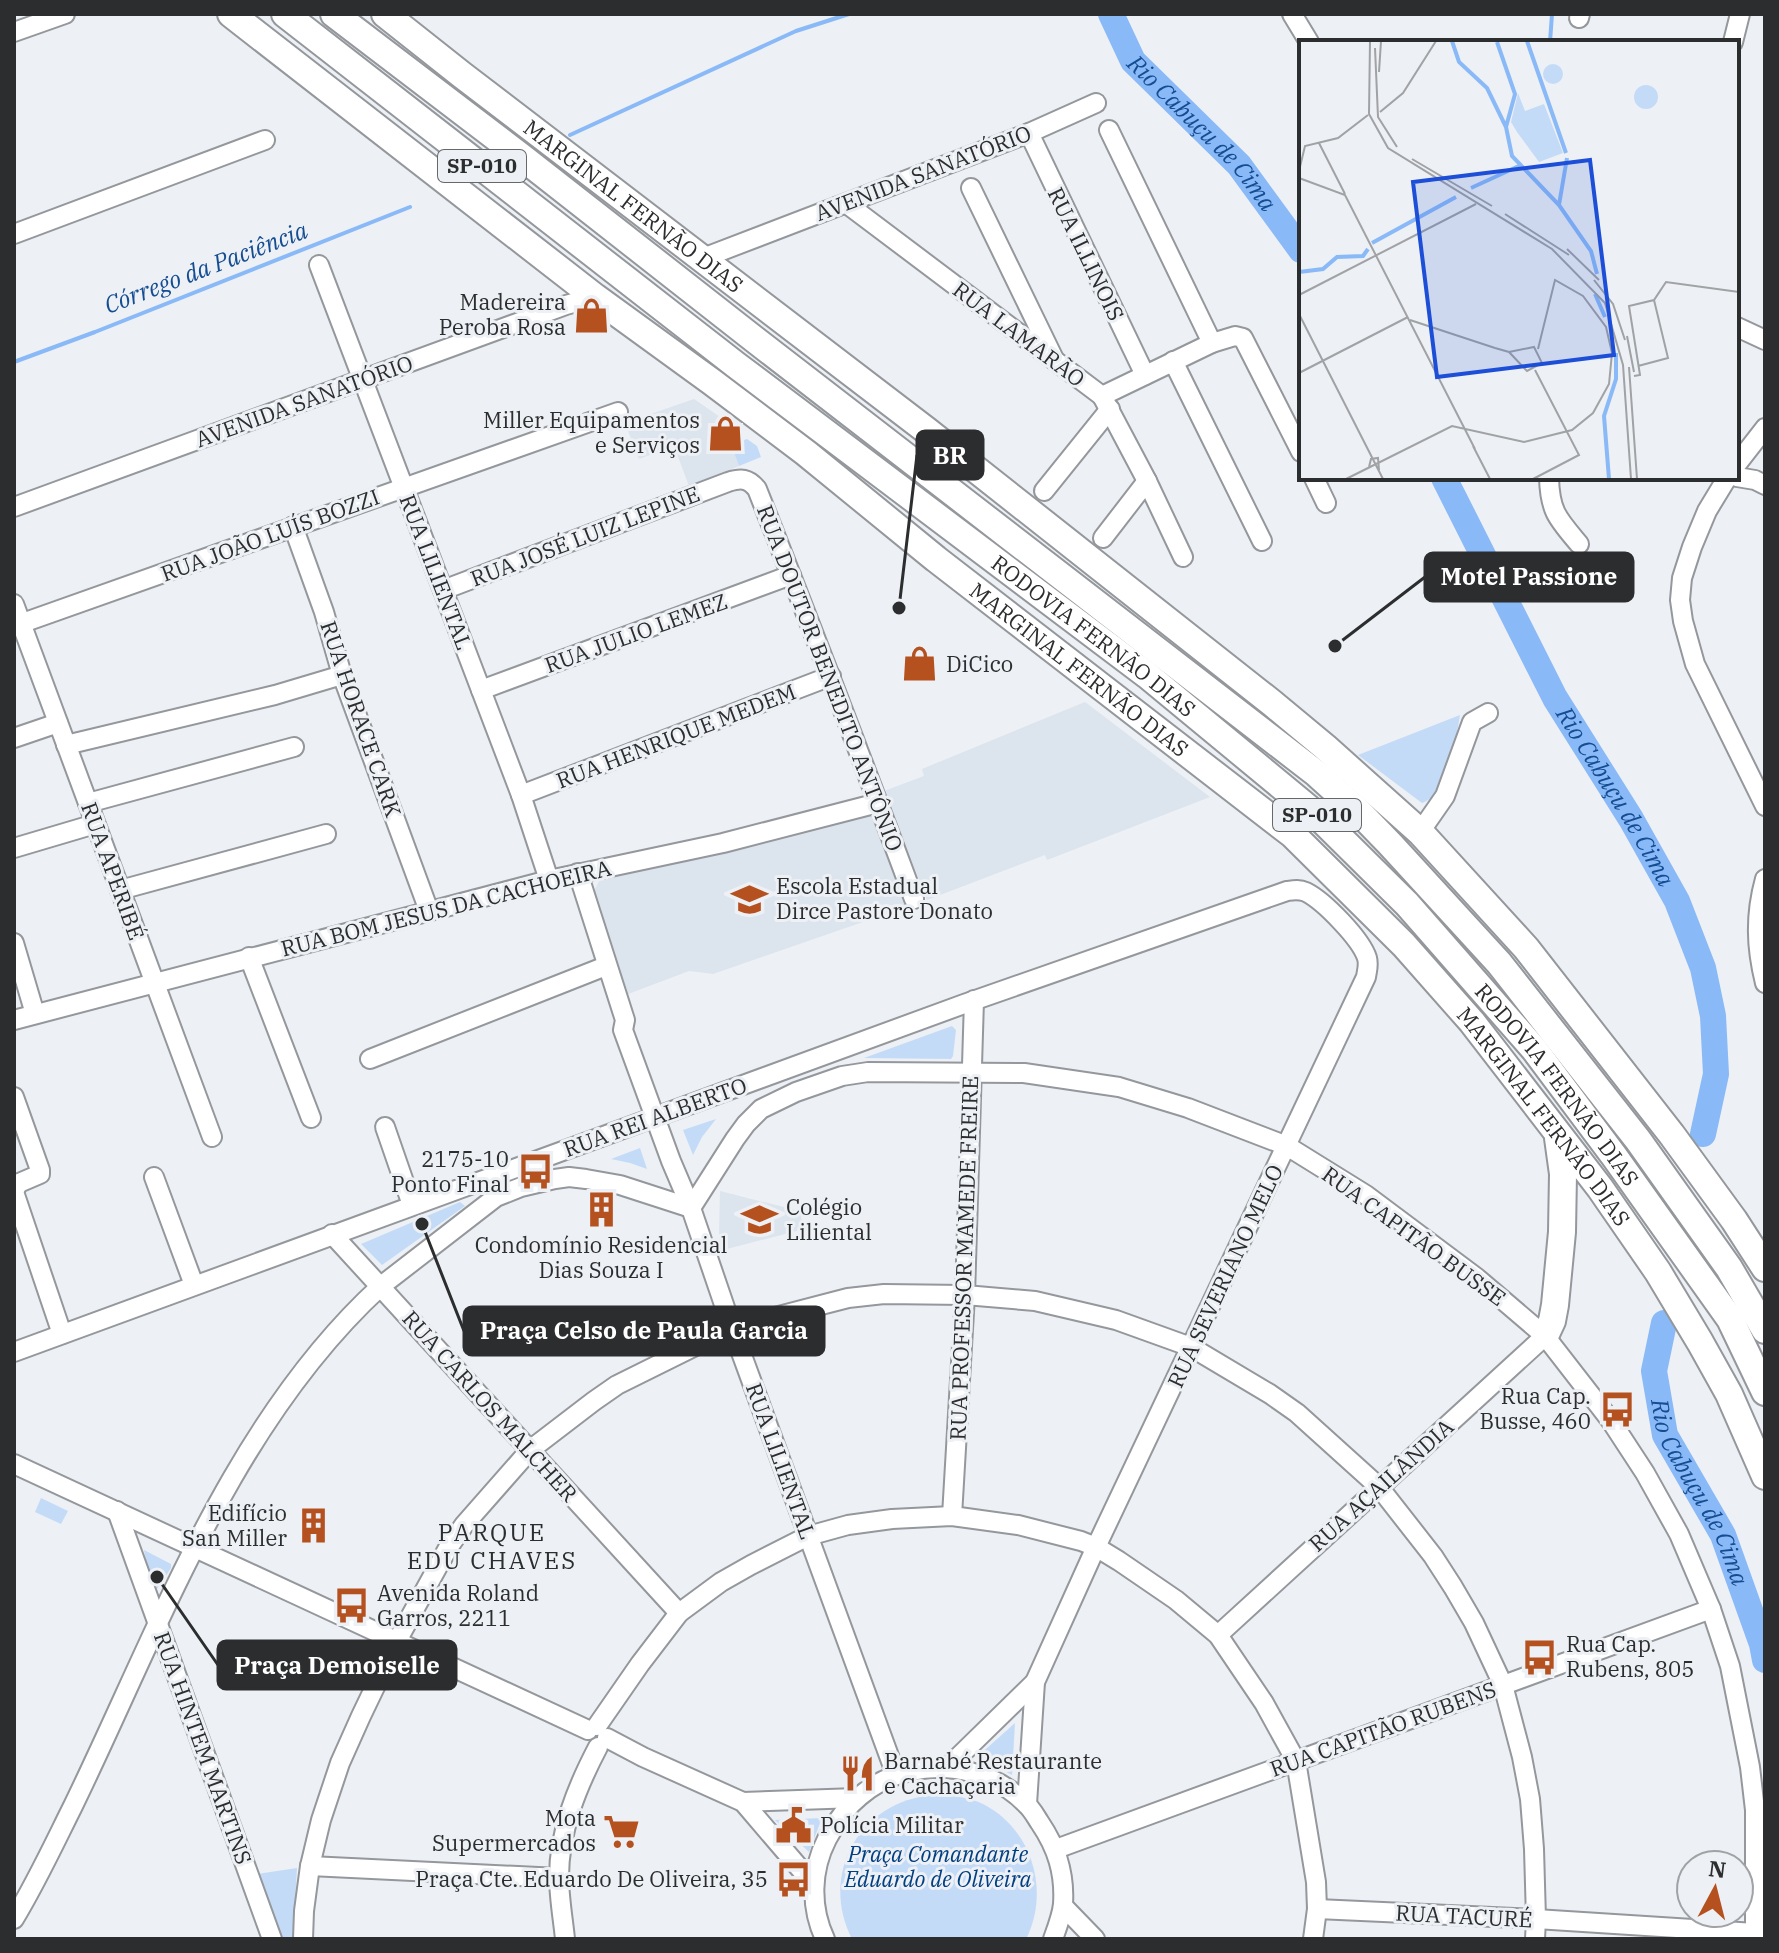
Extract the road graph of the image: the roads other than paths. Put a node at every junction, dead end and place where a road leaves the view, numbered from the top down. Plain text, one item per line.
1 (65, 14) edge
2 (231, 14) edge
3 (285, 14) edge
4 (334, 14) edge
5 (385, 14) edge
6 (1292, 14) edge
7 (1740, 14) edge
8 (14, 32) edge
9 (1308, 40) edge
10 (1734, 40) edge
11 (1096, 103) dead end
12 (1109, 130) dead end
13 (1029, 133) junction
14 (265, 140) dead end
15 (971, 188) dead end
16 (847, 204) junction
17 (14, 234) edge
18 (703, 258) junction
19 (319, 265) dead end
20 (595, 297) junction
21 (1739, 328) edge
22 (1765, 340) edge
23 (1212, 343) junction
24 (1056, 361) junction
25 (1173, 361) junction
26 (1145, 375) junction
27 (363, 380) junction
28 (1106, 402) junction
29 (618, 412) dead end
30 (1765, 428) edge
31 (1299, 448) edge
32 (1739, 461) edge
33 (1739, 477) edge
34 (1315, 480) edge
35 (1549, 480) edge
36 (1726, 480) edge
37 (1147, 481) junction
38 (728, 482) joint
39 (1765, 485) edge
40 (404, 487) junction
41 (1044, 491) dead end
42 (1326, 503) dead end
43 (14, 507) edge
44 (293, 526) junction
45 (1103, 538) dead end
46 (1262, 541) dead end
47 (1579, 544) dead end
48 (1183, 557) dead end
49 (791, 575) junction
50 (443, 590) junction
51 (14, 604) edge
52 (18, 625) edge
53 (342, 675) junction
54 (831, 676) junction
55 (481, 690) junction
56 (1488, 713) dead end
57 (58, 723) junction
58 (14, 738) edge
59 (66, 745) junction
60 (294, 747) dead end
61 (521, 795) junction
62 (88, 803) junction
63 (878, 803) junction
64 (1765, 806) edge
65 (95, 824) junction
66 (1420, 832) junction
67 (326, 834) dead end
68 (14, 848) edge
69 (578, 873) junction
70 (1765, 879) edge
71 (549, 880) junction
72 (120, 890) junction
73 (1299, 890) joint
74 (914, 899) dead end
75 (429, 911) junction
76 (14, 943) edge
77 (249, 957) junction
78 (606, 966) junction
79 (153, 982) junction
80 (1765, 983) edge
81 (974, 1000) junction
82 (35, 1014) junction
83 (14, 1020) edge
84 (370, 1059) dead end
85 (972, 1072) junction
86 (14, 1097) edge
87 (655, 1117) junction
88 (311, 1118) dead end
89 (385, 1127) dead end
90 (1558, 1134) junction
91 (212, 1137) dead end
92 (1287, 1146) junction
93 (154, 1177) dead end
94 (14, 1191) edge
95 (412, 1205) junction
96 (691, 1208) junction
97 (332, 1234) junction
98 (1765, 1268) edge
99 (194, 1285) junction
100 (381, 1286) junction
101 (965, 1295) junction
102 (732, 1328) junction
103 (1765, 1330) edge
104 (62, 1334) junction
105 (1545, 1336) junction
106 (1191, 1347) junction
107 (14, 1352) edge
108 (1765, 1392) edge
109 (530, 1450) junction
110 (14, 1464) edge
111 (1765, 1476) edge
112 (1379, 1487) junction
113 (117, 1511) junction
114 (952, 1516) junction
115 (808, 1536) junction
116 (194, 1547) junction
117 (1096, 1547) junction
118 (1711, 1609) junction
119 (679, 1613) junction
120 (158, 1625) junction
121 (1218, 1635) junction
122 (397, 1641) junction
123 (1035, 1682) junction
124 (1503, 1685) junction
125 (597, 1737) junction
126 (1296, 1761) junction
127 (947, 1768) junction
128 (896, 1775) junction
129 (857, 1798) junction
130 (743, 1802) junction
131 (1027, 1804) junction
132 (1056, 1849) junction
133 (310, 1866) junction
134 (559, 1878) junction
135 (814, 1885) junction
136 (1063, 1906) junction
137 (1317, 1909) junction
138 (14, 1919) edge
139 (1536, 1919) junction
140 (823, 1936) edge
141 (1755, 1936) edge
142 (272, 1939) edge
143 (303, 1939) edge
144 (565, 1939) edge
145 (803, 1939) edge
146 (1053, 1939) edge
147 (1095, 1939) edge
148 (1313, 1939) edge
149 (1535, 1939) edge

1 - 8 street
2 - 20 highway, MARGINAL FERNÃO DIAS / SP-010
3 - 108 highway, RODOVIA FERNÃO DIAS / SP-010
4 - 103 highway, RODOVIA FERNÃO DIAS / SP-010
5 - 18 highway, MARGINAL FERNÃO DIAS / SP-010
6 - 9 street
7 - 10 street
11 - 13 street, AVENIDA SANATÓRIO
12 - 23 street
13 - 16 street, AVENIDA SANATÓRIO
13 - 26 street, RUA ILLINOIS
14 - 17 street
15 - 24 street
16 - 18 street, AVENIDA SANATÓRIO
16 - 24 street, RUA LAMARÃO
18 - 66 highway, MARGINAL FERNÃO DIAS / SP-010
19 - 27 street, RUA LILIENTAL
20 - 27 street, AVENIDA SANATÓRIO
20 - 90 highway, MARGINAL FERNÃO DIAS / SP-010
21 - 22 street
23 - 25 street, RUA LAMARÃO
23 - 31 street, RUA LAMARÃO
24 - 28 street, RUA LAMARÃO
25 - 26 street, RUA LAMARÃO
25 - 46 street
26 - 28 street, RUA LAMARÃO
27 - 40 street, RUA LILIENTAL
27 - 43 street, AVENIDA SANATÓRIO
28 - 37 street
28 - 41 street
29 - 40 street, RUA JOÃO LUÍS BOZZI
30 - 32 street
33 - 39 street
34 - 42 street
35 - 47 street
36 - 64 street
37 - 45 street
37 - 48 street
38 - 49 street, RUA DOUTOR BENEDITO ANTÔNIO
38 - 50 street, RUA JOSÉ LUIZ LEPINE
40 - 44 street, RUA JOÃO LUÍS BOZZI
40 - 50 street, RUA LILIENTAL
44 - 52 street, RUA JOÃO LUÍS BOZZI
44 - 53 street, RUA HORACE CARK
49 - 54 street, RUA DOUTOR BENEDITO ANTÔNIO
49 - 55 street, RUA JULIO LEMEZ
50 - 55 street, RUA LILIENTAL
51 - 52 street, RUA APERIBÉ
52 - 57 street, RUA APERIBÉ
53 - 59 street
53 - 75 street, RUA HORACE CARK
54 - 61 street, RUA HENRIQUE MEDEM
54 - 63 street, RUA DOUTOR BENEDITO ANTÔNIO
55 - 61 street, RUA LILIENTAL
56 - 66 street
57 - 58 street
57 - 59 street, RUA APERIBÉ
59 - 62 street, RUA APERIBÉ
60 - 62 street
61 - 71 street, RUA LILIENTAL
62 - 65 street, RUA APERIBÉ
63 - 69 street, RUA BOM JESUS DA CACHOEIRA
63 - 74 street, RUA DOUTOR BENEDITO ANTÔNIO
65 - 68 street
65 - 72 street, RUA APERIBÉ
66 - 98 highway, MARGINAL FERNÃO DIAS / SP-010
67 - 72 street
69 - 71 street, RUA BOM JESUS DA CACHOEIRA
69 - 78 street, RUA LILIENTAL
70 - 80 street
71 - 75 street, RUA BOM JESUS DA CACHOEIRA
72 - 79 street, RUA APERIBÉ
73 - 81 street, RUA REI ALBERTO
73 - 92 street, RUA SEVERIANO MELO
75 - 77 street, RUA BOM JESUS DA CACHOEIRA
76 - 82 street
77 - 79 street, RUA BOM JESUS DA CACHOEIRA
77 - 88 street
78 - 84 street
78 - 87 street, RUA LILIENTAL
79 - 82 street, RUA BOM JESUS DA CACHOEIRA
79 - 91 street, RUA APERIBÉ
81 - 85 street, RUA PROFESSOR MAMEDE FREIRE
81 - 87 street, RUA REI ALBERTO
82 - 83 street, RUA BOM JESUS DA CACHOEIRA
85 - 92 street, RUA CAPITÃO BUSSE
85 - 96 street, RUA CAPITÃO BUSSE
85 - 101 street, RUA PROFESSOR MAMEDE FREIRE
86 - 94 street
87 - 95 street, RUA REI ALBERTO
87 - 96 street, RUA LILIENTAL
89 - 95 street
90 - 105 highway
90 - 111 highway, MARGINAL FERNÃO DIAS / SP-010
92 - 105 street, RUA CAPITÃO BUSSE
92 - 106 street, RUA SEVERIANO MELO
93 - 99 street
94 - 104 street
95 - 97 street, RUA REI ALBERTO
96 - 100 street
96 - 102 street, RUA LILIENTAL
97 - 99 street, RUA REI ALBERTO
97 - 100 street, RUA CARLOS MALCHER
99 - 104 street, RUA REI ALBERTO
100 - 109 street, RUA CARLOS MALCHER
100 - 116 street
101 - 102 street
101 - 106 street
101 - 114 street, RUA PROFESSOR MAMEDE FREIRE
102 - 109 street
102 - 115 street, RUA LILIENTAL
104 - 107 street, RUA REI ALBERTO
105 - 112 street, RUA AÇAILÂNDIA
105 - 118 street, RUA CAPITÃO BUSSE
106 - 112 street
106 - 117 street, RUA SEVERIANO MELO
109 - 119 street, RUA CARLOS MALCHER
109 - 122 street
110 - 113 street
112 - 121 street, RUA AÇAILÂNDIA
112 - 124 street
113 - 116 street
113 - 120 street, RUA HINTEM MARTINS
114 - 115 street
114 - 117 street
115 - 119 street
115 - 128 street, RUA LILIENTAL
116 - 120 street
116 - 122 street
117 - 121 street
117 - 123 street, RUA SEVERIANO MELO
118 - 124 street, RUA CAPITÃO RUBENS
118 - 141 street, RUA CAPITÃO BUSSE
119 - 125 street
120 - 138 street
120 - 142 street, RUA HINTEM MARTINS
121 - 126 street
122 - 125 street
122 - 133 street
123 - 127 street
123 - 131 street
124 - 126 street, RUA CAPITÃO RUBENS
124 - 139 street
125 - 130 street
125 - 134 street
126 - 132 street, RUA CAPITÃO RUBENS
126 - 137 street
127 - 128 street
127 - 131 street
128 - 129 street
129 - 130 street
129 - 135 street
130 - 135 street
131 - 132 street
132 - 136 street
133 - 134 street
133 - 143 street
134 - 144 street
135 - 140 street
136 - 146 street
136 - 147 street
137 - 139 street, RUA TACURÉ
137 - 148 street
139 - 141 street, RUA TACURÉ
139 - 149 street
140 - 145 street

